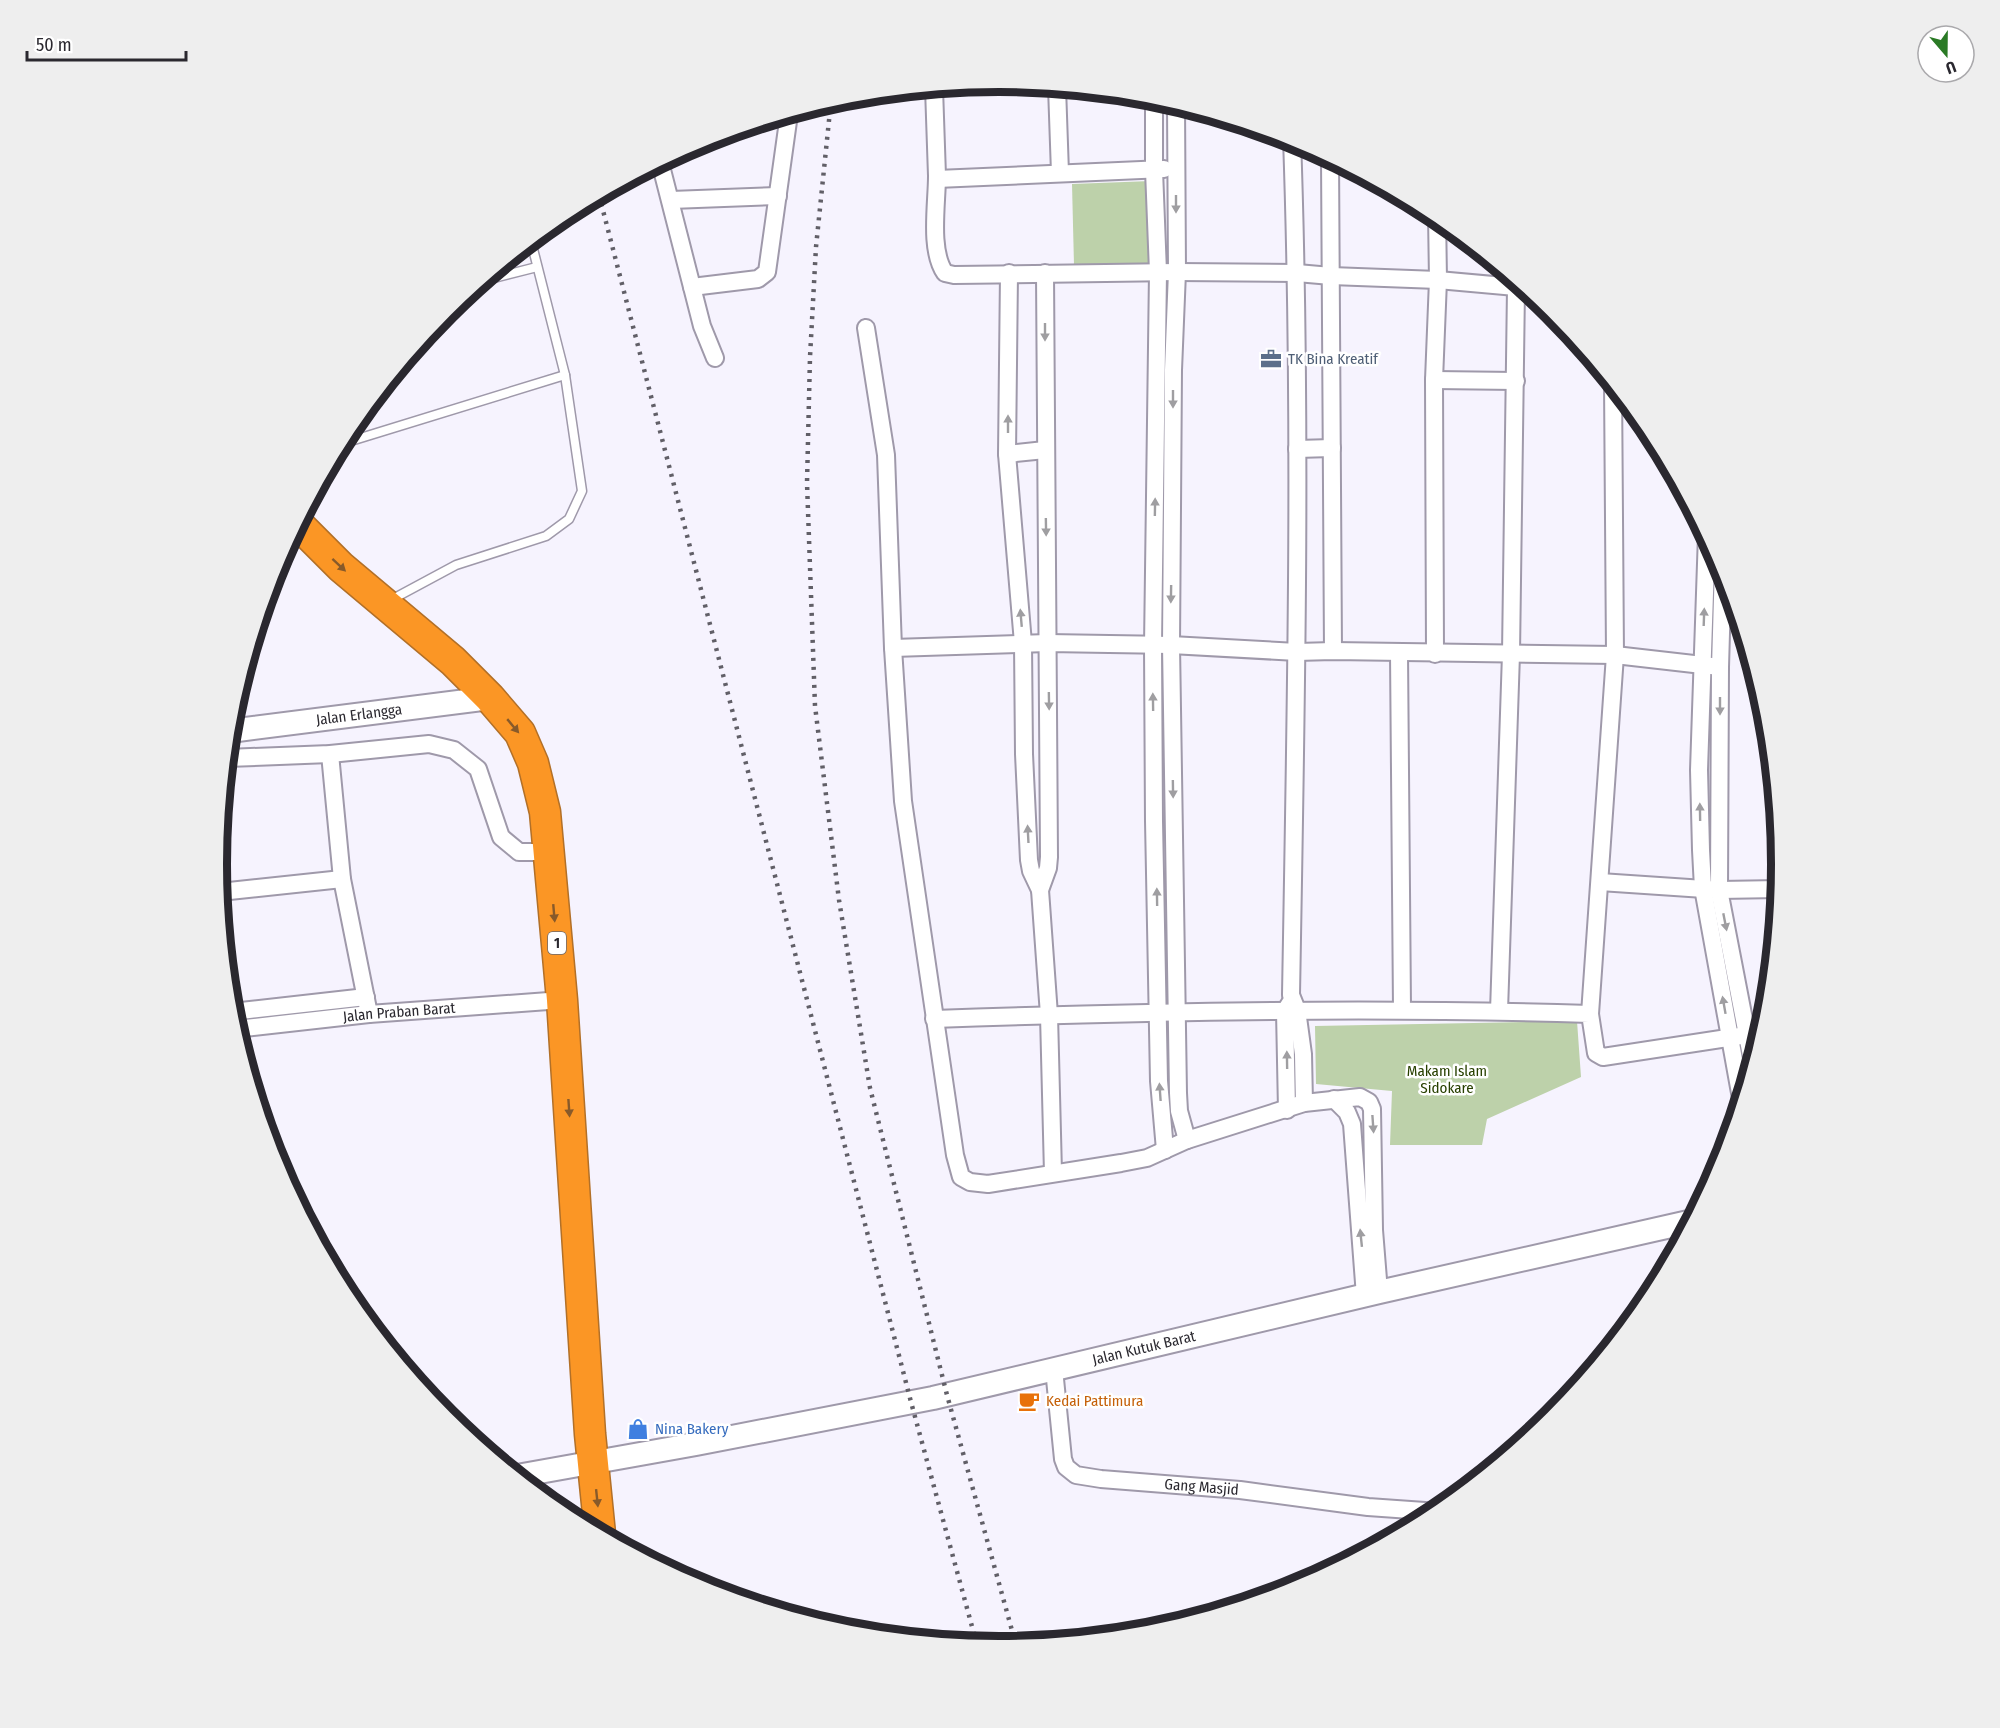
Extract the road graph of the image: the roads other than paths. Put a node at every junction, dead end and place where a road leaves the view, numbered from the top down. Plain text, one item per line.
1 (934, 94) edge
2 (1057, 94) edge
3 (1154, 107) edge
4 (1176, 112) edge
5 (788, 122) edge
6 (1292, 149) edge
7 (1330, 166) edge
8 (1176, 168) junction
9 (662, 169) edge
10 (1154, 170) junction
11 (1060, 173) junction
12 (937, 179) junction
13 (778, 196) junction
14 (671, 200) junction
15 (1437, 228) edge
16 (533, 249) edge
17 (537, 267) junction
18 (1158, 272) junction
19 (1177, 272) junction
20 (1009, 273) junction
21 (1045, 273) junction
22 (1297, 273) junction
23 (1332, 276) junction
24 (499, 277) edge
25 (1438, 280) junction
26 (692, 287) junction
27 (1513, 287) edge
28 (1522, 295) edge
29 (866, 328) dead end
30 (715, 358) dead end
31 (565, 375) junction
32 (1434, 380) junction
33 (1516, 381) junction
34 (1612, 393) edge
35 (355, 440) edge
36 (1164, 444) junction
37 (1332, 448) junction
38 (1297, 449) junction
39 (1045, 450) junction
40 (1007, 454) junction
41 (304, 530) edge
42 (1706, 551) edge
43 (1722, 590) edge
44 (384, 604) junction
45 (1023, 643) junction
46 (1048, 643) junction
47 (1171, 645) junction
48 (1153, 646) junction
49 (893, 648) junction
50 (1333, 651) junction
51 (1297, 652) junction
52 (1399, 653) junction
53 (1435, 654) junction
54 (1511, 654) junction
55 (1616, 654) junction
56 (1702, 665) junction
57 (1720, 667) junction
58 (490, 698) junction
59 (239, 730) edge
60 (330, 754) junction
61 (235, 758) edge
62 (1154, 821) junction
63 (1173, 822) junction
64 (1155, 845) junction
65 (1175, 846) junction
66 (549, 852) junction
67 (342, 879) junction
68 (1600, 882) junction
69 (1711, 889) junction
70 (1772, 889) edge
71 (228, 891) edge
72 (1040, 891) junction
73 (366, 997) junction
74 (562, 1000) junction
75 (1291, 1007) junction
76 (1402, 1009) junction
77 (241, 1011) edge
78 (1178, 1011) junction
79 (1499, 1011) junction
80 (1158, 1012) junction
81 (369, 1014) junction
82 (1590, 1014) junction
83 (1049, 1015) junction
84 (934, 1019) junction
85 (245, 1028) edge
86 (1753, 1033) edge
87 (1747, 1035) junction
88 (1730, 1037) junction
89 (1750, 1049) edge
90 (1739, 1088) edge
91 (1335, 1099) junction
92 (1304, 1103) junction
93 (1287, 1110) junction
94 (1187, 1140) junction
95 (1165, 1150) junction
96 (1053, 1173) junction
97 (1684, 1223) edge
98 (1372, 1294) junction
99 (1054, 1369) junction
100 (593, 1462) junction
101 (527, 1474) edge
102 (1421, 1511) edge
103 (599, 1524) edge

1 - 12 street
2 - 11 street
3 - 10 street
4 - 8 street
5 - 13 street
6 - 22 street
7 - 23 street
8 - 10 street
8 -> 19 street
9 - 14 street
10 - 11 street
10 - 18 street
11 - 12 street
12 - 20 street
13 - 14 street
13 - 26 street
14 - 26 street
15 - 25 street
16 - 17 lane
17 - 24 lane
17 - 31 lane
18 - 19 street
18 - 21 street
18 - 36 street
19 - 22 street
19 -> 36 street
20 - 21 street
40 -> 20 street
21 -> 39 street
22 - 23 street
22 - 38 street
23 - 25 street
23 - 37 street
25 - 27 street
25 - 32 street
26 - 30 street
28 - 33 street
29 - 49 street
31 - 35 lane
31 - 44 lane
32 - 33 street
32 - 53 street
33 - 54 street
34 - 55 street
36 -> 47 street
48 -> 36 street
37 - 38 street
37 - 50 street
38 - 51 street
39 - 40 street
39 -> 46 street
45 -> 40 street
41 -> 44 highway, 1
56 -> 42 street
43 - 57 street
44 - 58 highway, 1
45 - 46 street
45 - 49 street
72 -> 45 street
46 - 48 street
46 -> 72 street
47 - 48 street
47 - 51 street
47 -> 63 street
62 -> 48 street
49 - 84 street
50 - 51 street
50 - 52 street
51 - 75 street
52 - 53 street
52 - 76 street
53 - 54 street
54 - 55 street
54 - 79 street
55 - 56 street
55 - 68 street
56 - 57 street
69 -> 56 street
57 -> 69 street
58 - 59 street, Jalan Erlangga
58 -> 66 highway, 1
60 - 61 street
60 - 66 street
60 - 67 street
62 - 63 street
62 - 64 street
63 - 65 street
64 - 65 street
80 -> 64 street
65 - 78 street
66 -> 74 highway, 1
67 - 71 street
67 - 73 street
68 - 69 street
68 - 82 street
69 - 70 street
69 -> 87 street
88 -> 69 street
72 - 83 street
73 - 77 street
73 - 81 street
74 - 81 street, Jalan Praban Barat
74 -> 100 highway, 1
75 - 76 street
75 - 78 street
75 - 92 street
93 -> 75 street
76 - 79 street
78 - 80 street
78 - 94 street
79 - 82 street
80 - 83 street
95 -> 80 street
81 - 85 street, Jalan Praban Barat
82 - 88 street
83 - 84 street
83 - 96 street
84 - 96 street
86 - 87 street
87 - 88 street
87 - 89 street
88 - 90 street
91 - 92 street
98 -> 91 street
91 -> 98 street
92 - 93 street
93 - 94 street
94 - 95 street
95 - 96 street
97 - 98 street, Jalan Kutuk Barat
98 - 99 street, Jalan Kutuk Barat
99 - 100 street, Jalan Kutuk Barat
99 - 102 street, Gang Masjid
100 - 101 street, Jalan Kutuk Barat
100 -> 103 highway, 1

